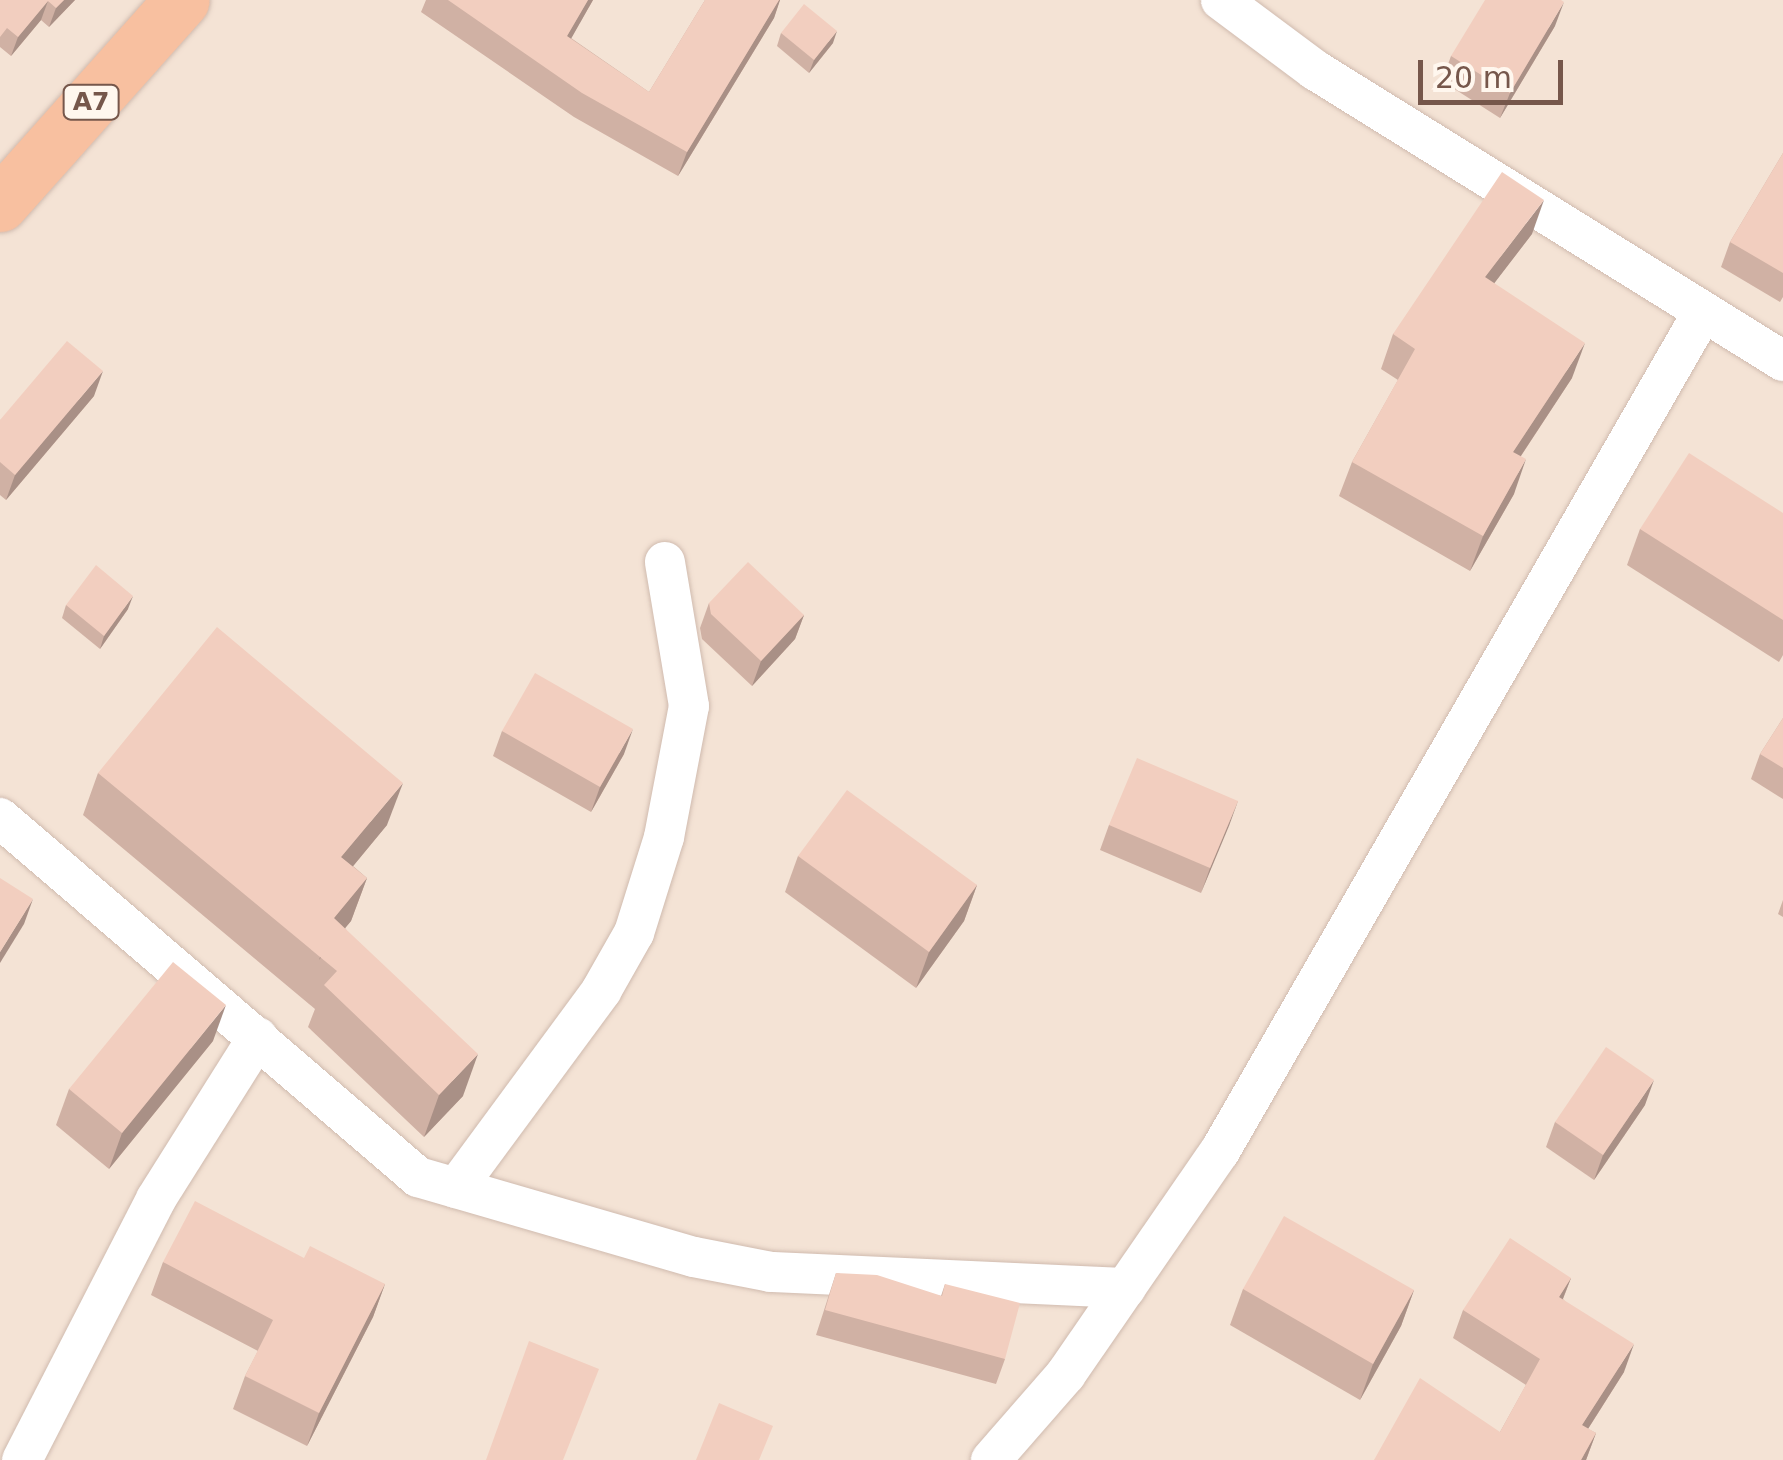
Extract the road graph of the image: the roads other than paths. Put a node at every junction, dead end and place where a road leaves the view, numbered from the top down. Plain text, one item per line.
1 (182, 0) edge
2 (1221, 0) edge
3 (0, 204) edge
4 (1703, 312) junction
5 (1783, 362) edge
6 (665, 562) dead end
7 (0, 818) edge
8 (258, 1038) junction
9 (456, 1188) junction
10 (1126, 1288) junction
11 (22, 1460) edge
12 (991, 1460) edge

1 - 3 highway, A7
2 - 4 street
4 - 5 street
4 - 10 street
6 - 9 street
7 - 8 street
8 - 9 street
8 - 11 street
9 - 10 street
10 - 12 street

